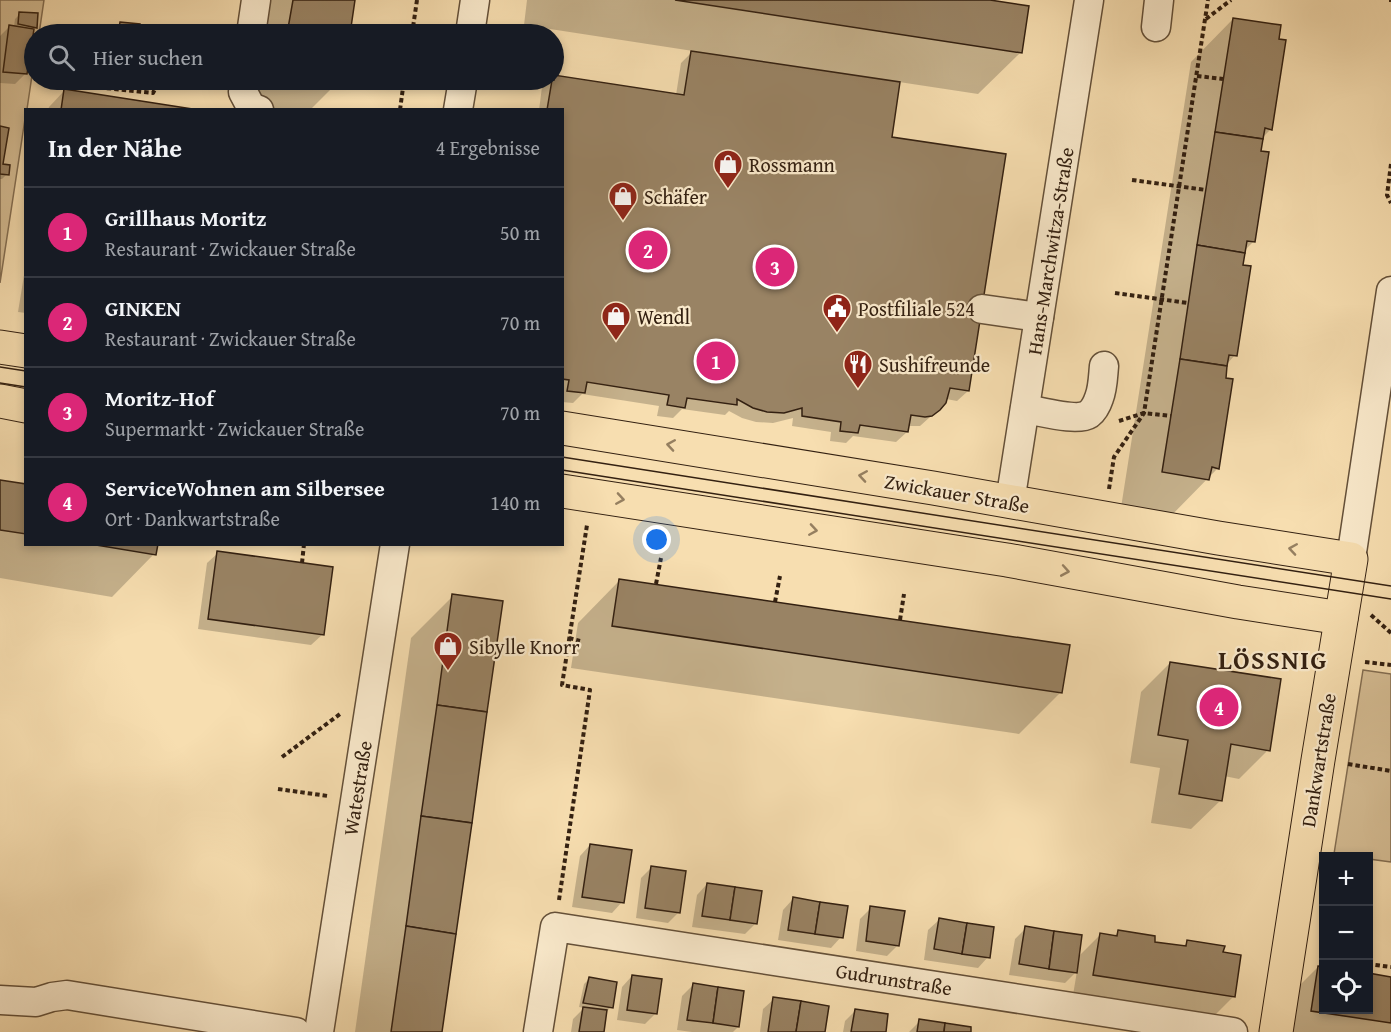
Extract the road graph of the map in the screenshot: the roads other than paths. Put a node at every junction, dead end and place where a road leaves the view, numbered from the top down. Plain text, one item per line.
1 (256, 0) edge
2 (474, 0) edge
3 (1089, 0) edge
4 (252, 24) edge
5 (471, 24) edge
6 (243, 90) edge
7 (461, 90) edge
8 (254, 108) edge
9 (458, 108) edge
10 (1391, 291) edge
11 (982, 309) dead end
12 (1039, 317) junction
13 (0, 347) edge
14 (24, 351) edge
15 (1104, 366) dead end
16 (0, 401) edge
17 (24, 406) edge
18 (1025, 409) junction
19 (564, 428) edge
20 (578, 493) edge
21 (1010, 502) junction
22 (395, 546) edge
23 (1351, 559) junction
24 (1341, 618) junction
25 (0, 1000) edge
26 (296, 1032) edge
27 (319, 1032) edge
28 (538, 1032) edge
29 (1233, 1032) edge
30 (1276, 1032) edge

1 - 4 street
2 - 5 street
3 - 12 street, Hans-Marchwitza-Straße
6 - 8 street
7 - 9 street
10 - 23 street
11 - 12 street
12 - 18 street, Hans-Marchwitza-Straße
13 - 14 main road
15 - 18 street
16 - 17 main road
18 - 21 street, Hans-Marchwitza-Straße
21 -> 19 main road, Zwickauer Straße
20 -> 24 main road
23 -> 21 main road, Zwickauer Straße
22 - 27 street, Watestraße
23 - 24 main road, Dankwartstraße
24 - 30 main road, Dankwartstraße
25 - 26 street
28 - 29 street, Gudrunstraße

